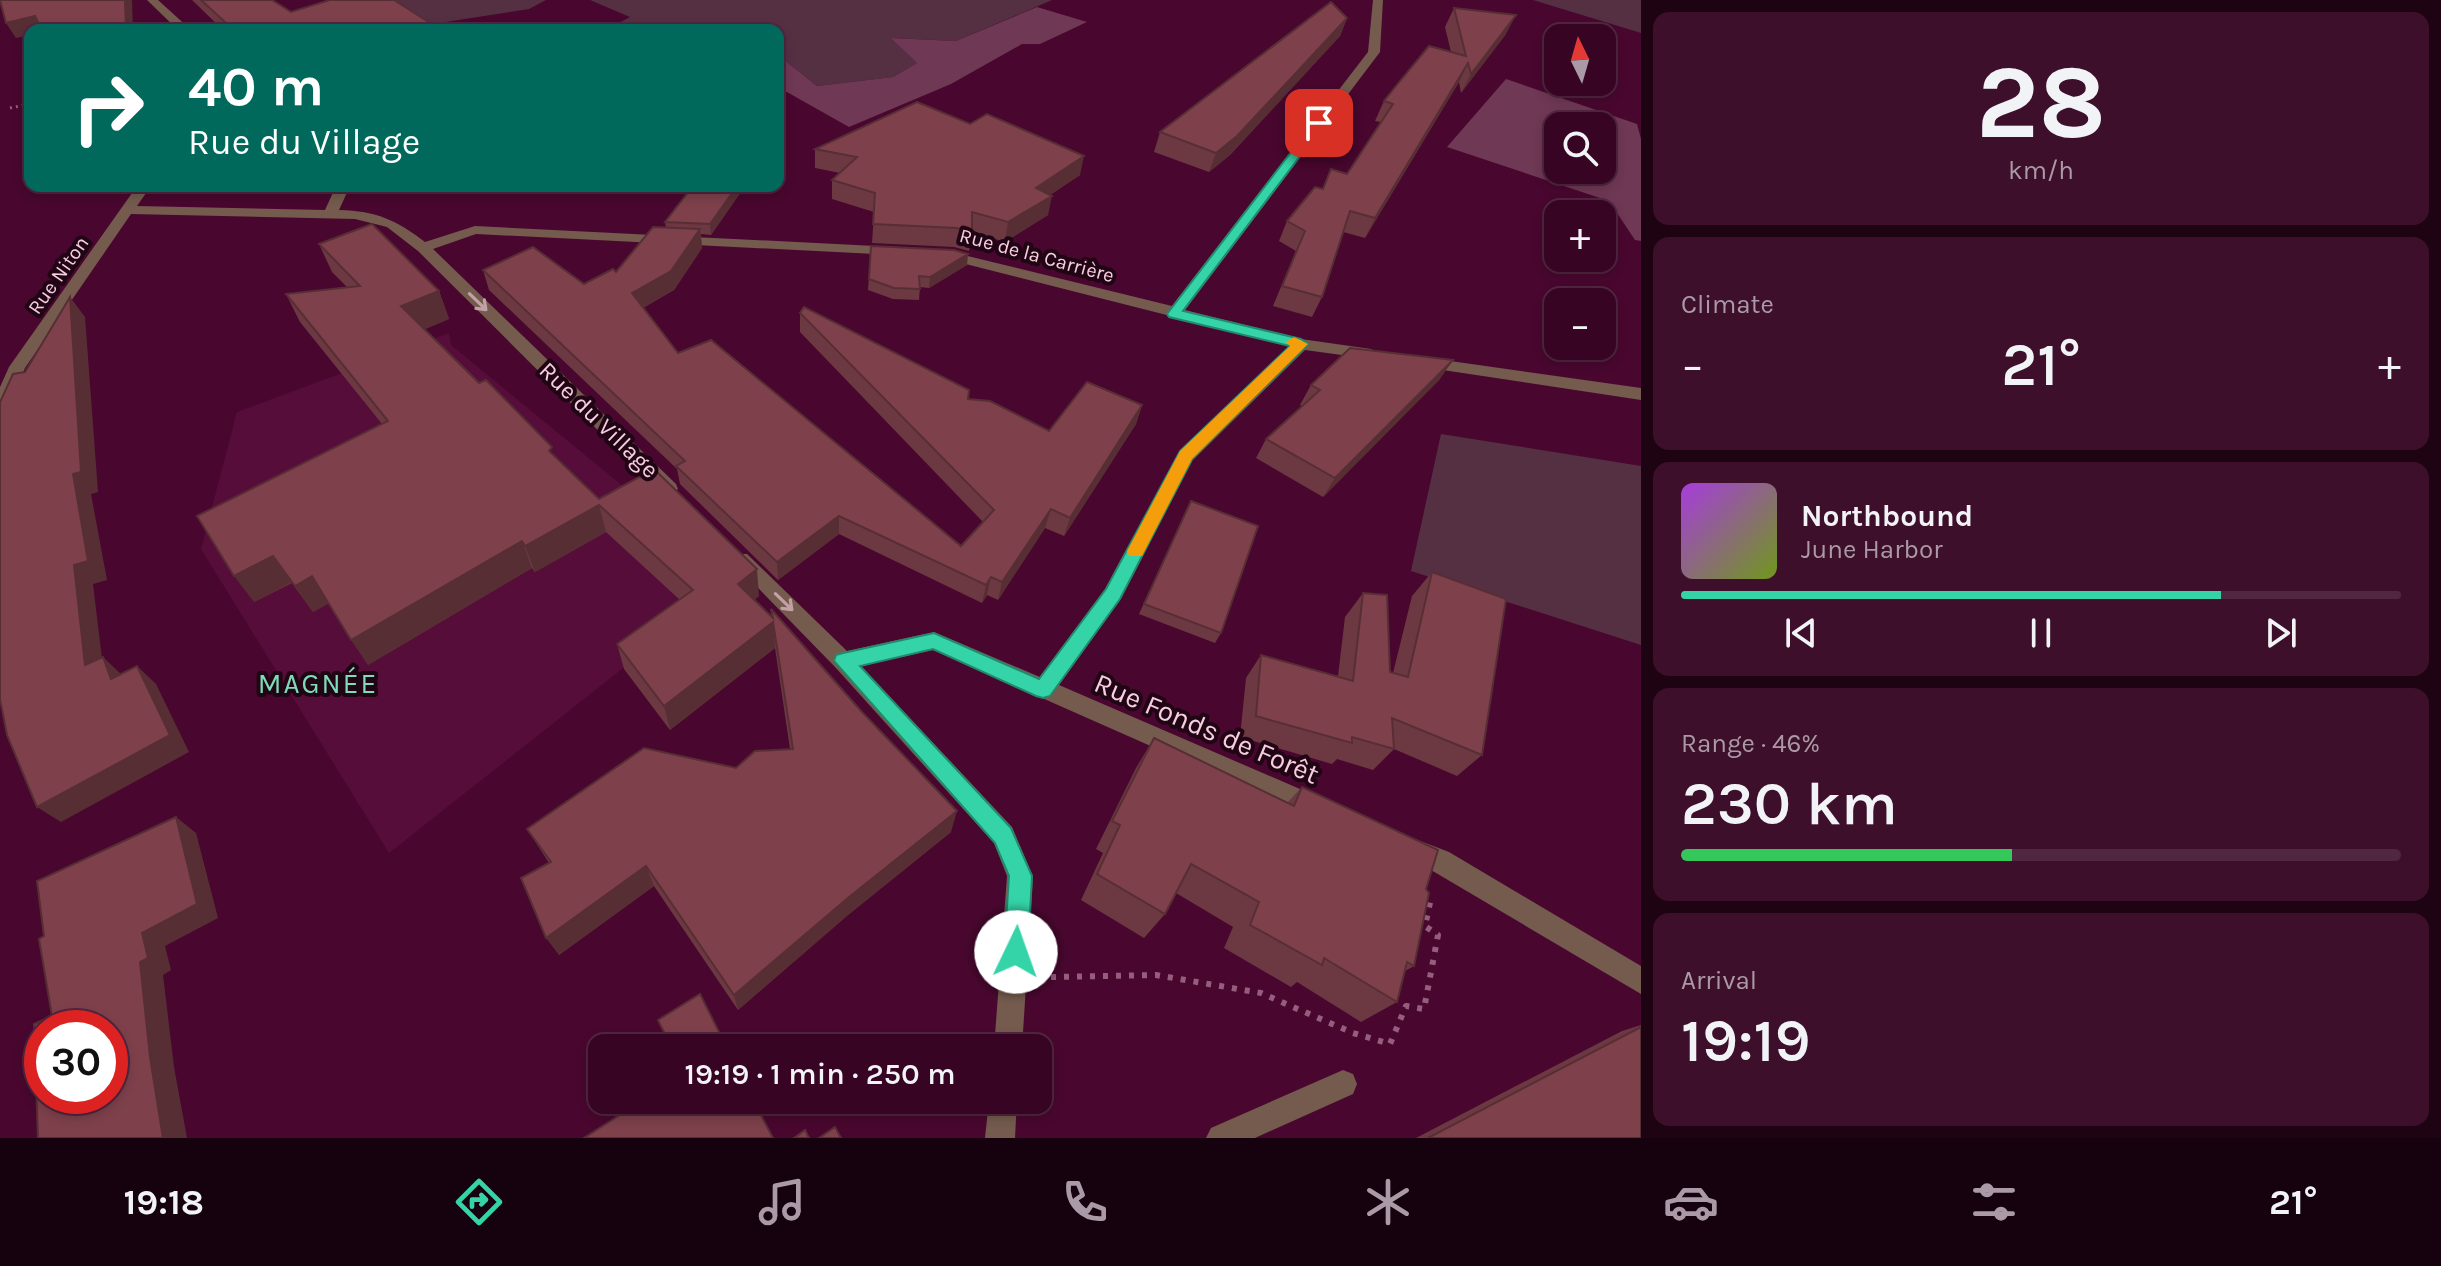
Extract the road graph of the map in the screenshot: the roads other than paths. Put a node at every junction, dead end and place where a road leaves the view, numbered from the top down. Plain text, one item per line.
1 (152, 0) edge
2 (1378, 0) edge
3 (178, 24) edge
4 (140, 192) edge
5 (340, 192) edge
6 (128, 210) junction
7 (330, 214) junction
8 (423, 248) junction
9 (1174, 314) junction
10 (1301, 344) junction
11 (8, 365) edge
12 (1641, 394) edge
13 (0, 407) edge
14 (678, 498) edge
15 (722, 541) edge
16 (843, 661) junction
17 (1043, 690) junction
18 (1341, 819) edge
19 (1383, 837) edge
20 (1641, 981) edge
21 (1009, 1034) edge
22 (1343, 1084) dead end
23 (1002, 1114) edge
24 (1000, 1138) edge
25 (1221, 1138) edge

1 - 3 street
2 - 9 street
4 - 6 street, Rue Niton
5 - 7 street
6 - 7 street
6 - 11 street, Rue Niton
7 - 8 street
8 - 9 street, Rue de la Carrière
8 -> 14 street, Rue du Village
9 - 10 street, Rue de la Carrière
10 - 12 street, Rue de la Carrière
10 - 17 street
11 - 13 street, Rue Niton
15 -> 16 street
16 - 17 street
16 - 21 street
17 - 18 street, Rue Fonds de Forêt
19 - 20 street
22 - 25 street
23 - 24 street

